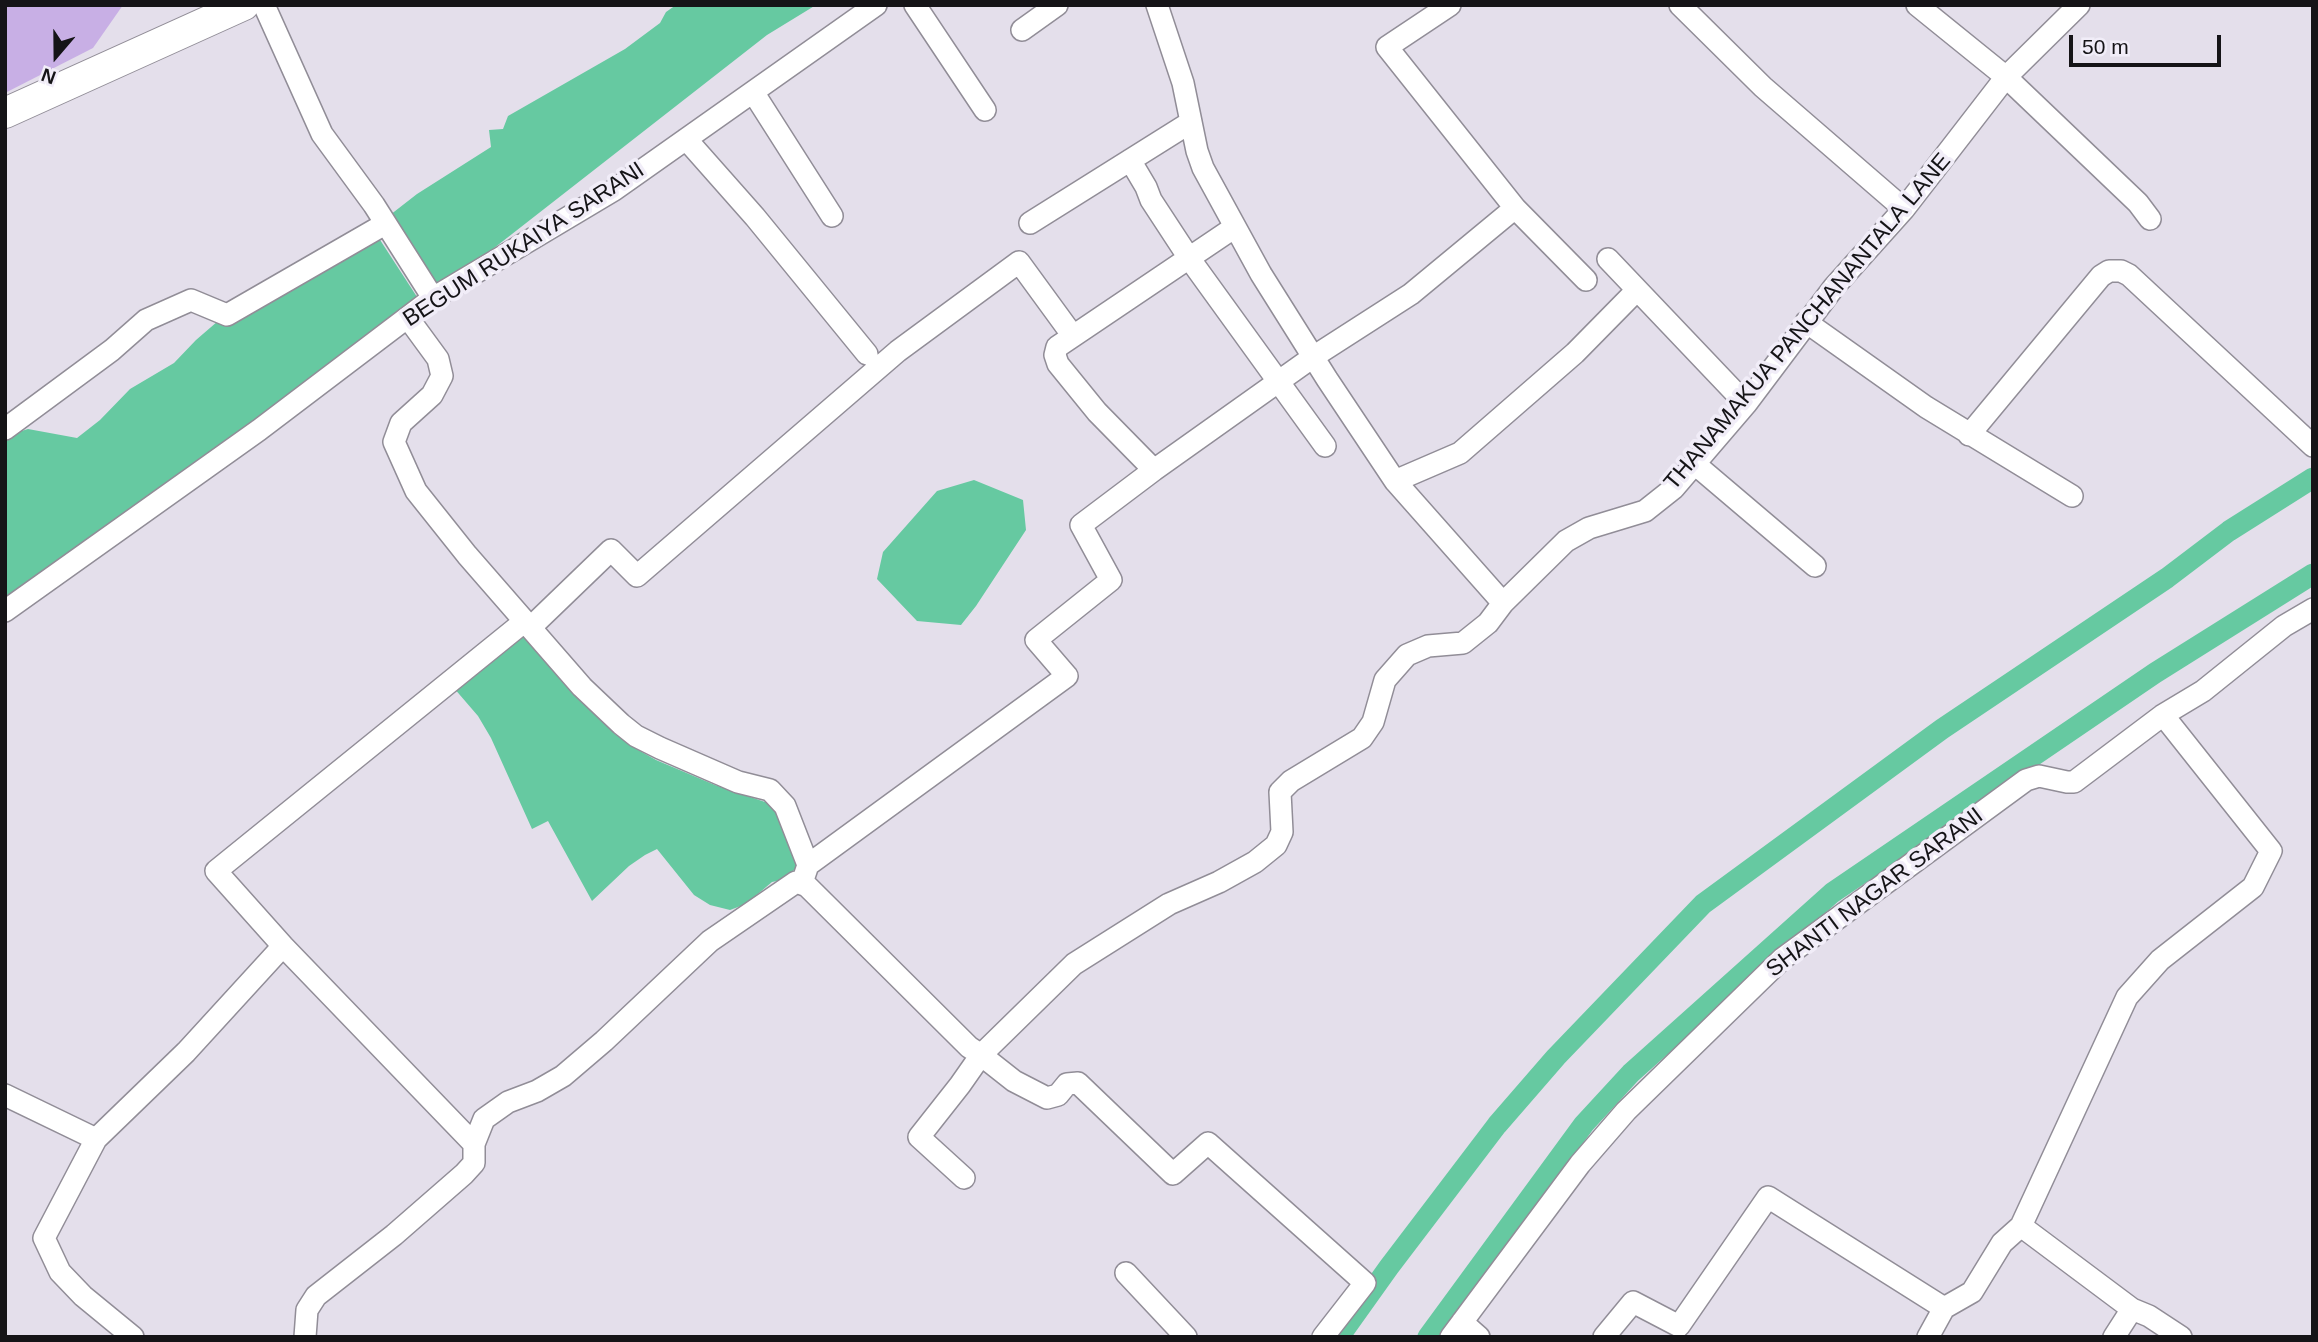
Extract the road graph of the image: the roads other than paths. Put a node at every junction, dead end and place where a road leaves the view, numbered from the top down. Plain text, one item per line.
1 (244, 5) edge
2 (264, 5) edge
3 (876, 5) edge
4 (915, 5) edge
5 (1057, 5) edge
6 (1157, 5) edge
7 (1450, 5) edge
8 (1680, 5) edge
9 (1917, 5) edge
10 (2079, 5) edge
11 (1022, 30) dead end
12 (2007, 77) junction
13 (753, 92) junction
14 (985, 110) dead end
15 (5, 113) edge
16 (1191, 122) junction
17 (686, 139) junction
18 (1130, 160) junction
19 (1515, 208) junction
20 (1904, 209) junction
21 (832, 216) dead end
22 (2150, 219) dead end
23 (1030, 223) dead end
24 (385, 224) junction
25 (1235, 227) junction
26 (1189, 258) junction
27 (1608, 259) dead end
28 (1586, 280) dead end
29 (1637, 290) junction
30 (433, 298) junction
31 (408, 318) junction
32 (1807, 322) junction
33 (1073, 336) junction
34 (867, 354) dead end
35 (1313, 357) junction
36 (1279, 381) junction
37 (1746, 404) junction
38 (5, 429) edge
39 (1969, 435) junction
40 (1325, 446) dead end
41 (2313, 446) edge
42 (1696, 465) junction
43 (1154, 470) junction
44 (1395, 481) junction
45 (2072, 496) dead end
46 (1815, 566) dead end
47 (1503, 603) junction
48 (2313, 609) edge
49 (5, 611) edge
50 (527, 624) junction
51 (2163, 715) junction
52 (805, 875) junction
53 (283, 946) junction
54 (981, 1055) junction
55 (5, 1095) edge
56 (96, 1139) junction
57 (474, 1144) junction
58 (964, 1178) dead end
59 (2021, 1226) junction
60 (1126, 1273) dead end
61 (1944, 1308) junction
62 (2132, 1309) junction
63 (1457, 1330) edge
64 (133, 1337) edge
65 (306, 1337) edge
66 (1186, 1337) edge
67 (1323, 1337) edge
68 (1479, 1337) edge
69 (1604, 1337) edge
70 (1928, 1337) edge
71 (2114, 1337) edge
72 (2181, 1337) edge

1 - 15 main road
2 - 24 street
3 - 13 street, BEGUM RUKAIYA SARANI
4 - 14 street
5 - 11 street
6 - 16 street
7 - 19 street
8 - 20 street
9 - 12 street
10 - 12 street, THANAMAKUA PANCHANANTALA LANE
12 - 20 street, THANAMAKUA PANCHANANTALA LANE
12 - 22 street
13 - 17 street, BEGUM RUKAIYA SARANI
13 - 21 street
16 - 18 street
16 - 25 street
17 - 30 street, BEGUM RUKAIYA SARANI
17 - 34 street
18 - 23 street
18 - 26 street
19 - 28 street
19 - 35 street
20 - 32 street, THANAMAKUA PANCHANANTALA LANE
24 - 30 street
24 - 38 street
25 - 26 street
25 - 35 street
26 - 33 street
26 - 36 street
27 - 29 street
29 - 37 street
29 - 44 street
30 - 31 street, BEGUM RUKAIYA SARANI
31 - 49 street, BEGUM RUKAIYA SARANI
31 - 50 street
32 - 37 street, THANAMAKUA PANCHANANTALA LANE
32 - 39 street
33 - 43 street
33 - 50 street
35 - 36 street
35 - 44 street
36 - 40 street
36 - 43 street
37 - 42 street, THANAMAKUA PANCHANANTALA LANE
39 - 41 street
39 - 45 street
42 - 46 street
42 - 47 street, THANAMAKUA PANCHANANTALA LANE
43 - 52 street
44 - 47 street
47 - 54 street, THANAMAKUA PANCHANANTALA LANE
48 - 51 street, SHANTI NAGAR SARANI
50 - 52 street
50 - 53 street
51 - 59 street
51 - 63 street, SHANTI NAGAR SARANI
52 - 54 street
52 - 57 street
53 - 56 street
53 - 57 street
54 - 58 street
54 - 67 street
55 - 56 street
56 - 64 street
57 - 65 street
59 - 61 street
59 - 62 street
60 - 66 street
61 - 69 street
61 - 70 street
62 - 71 street
62 - 72 street
63 - 68 street

